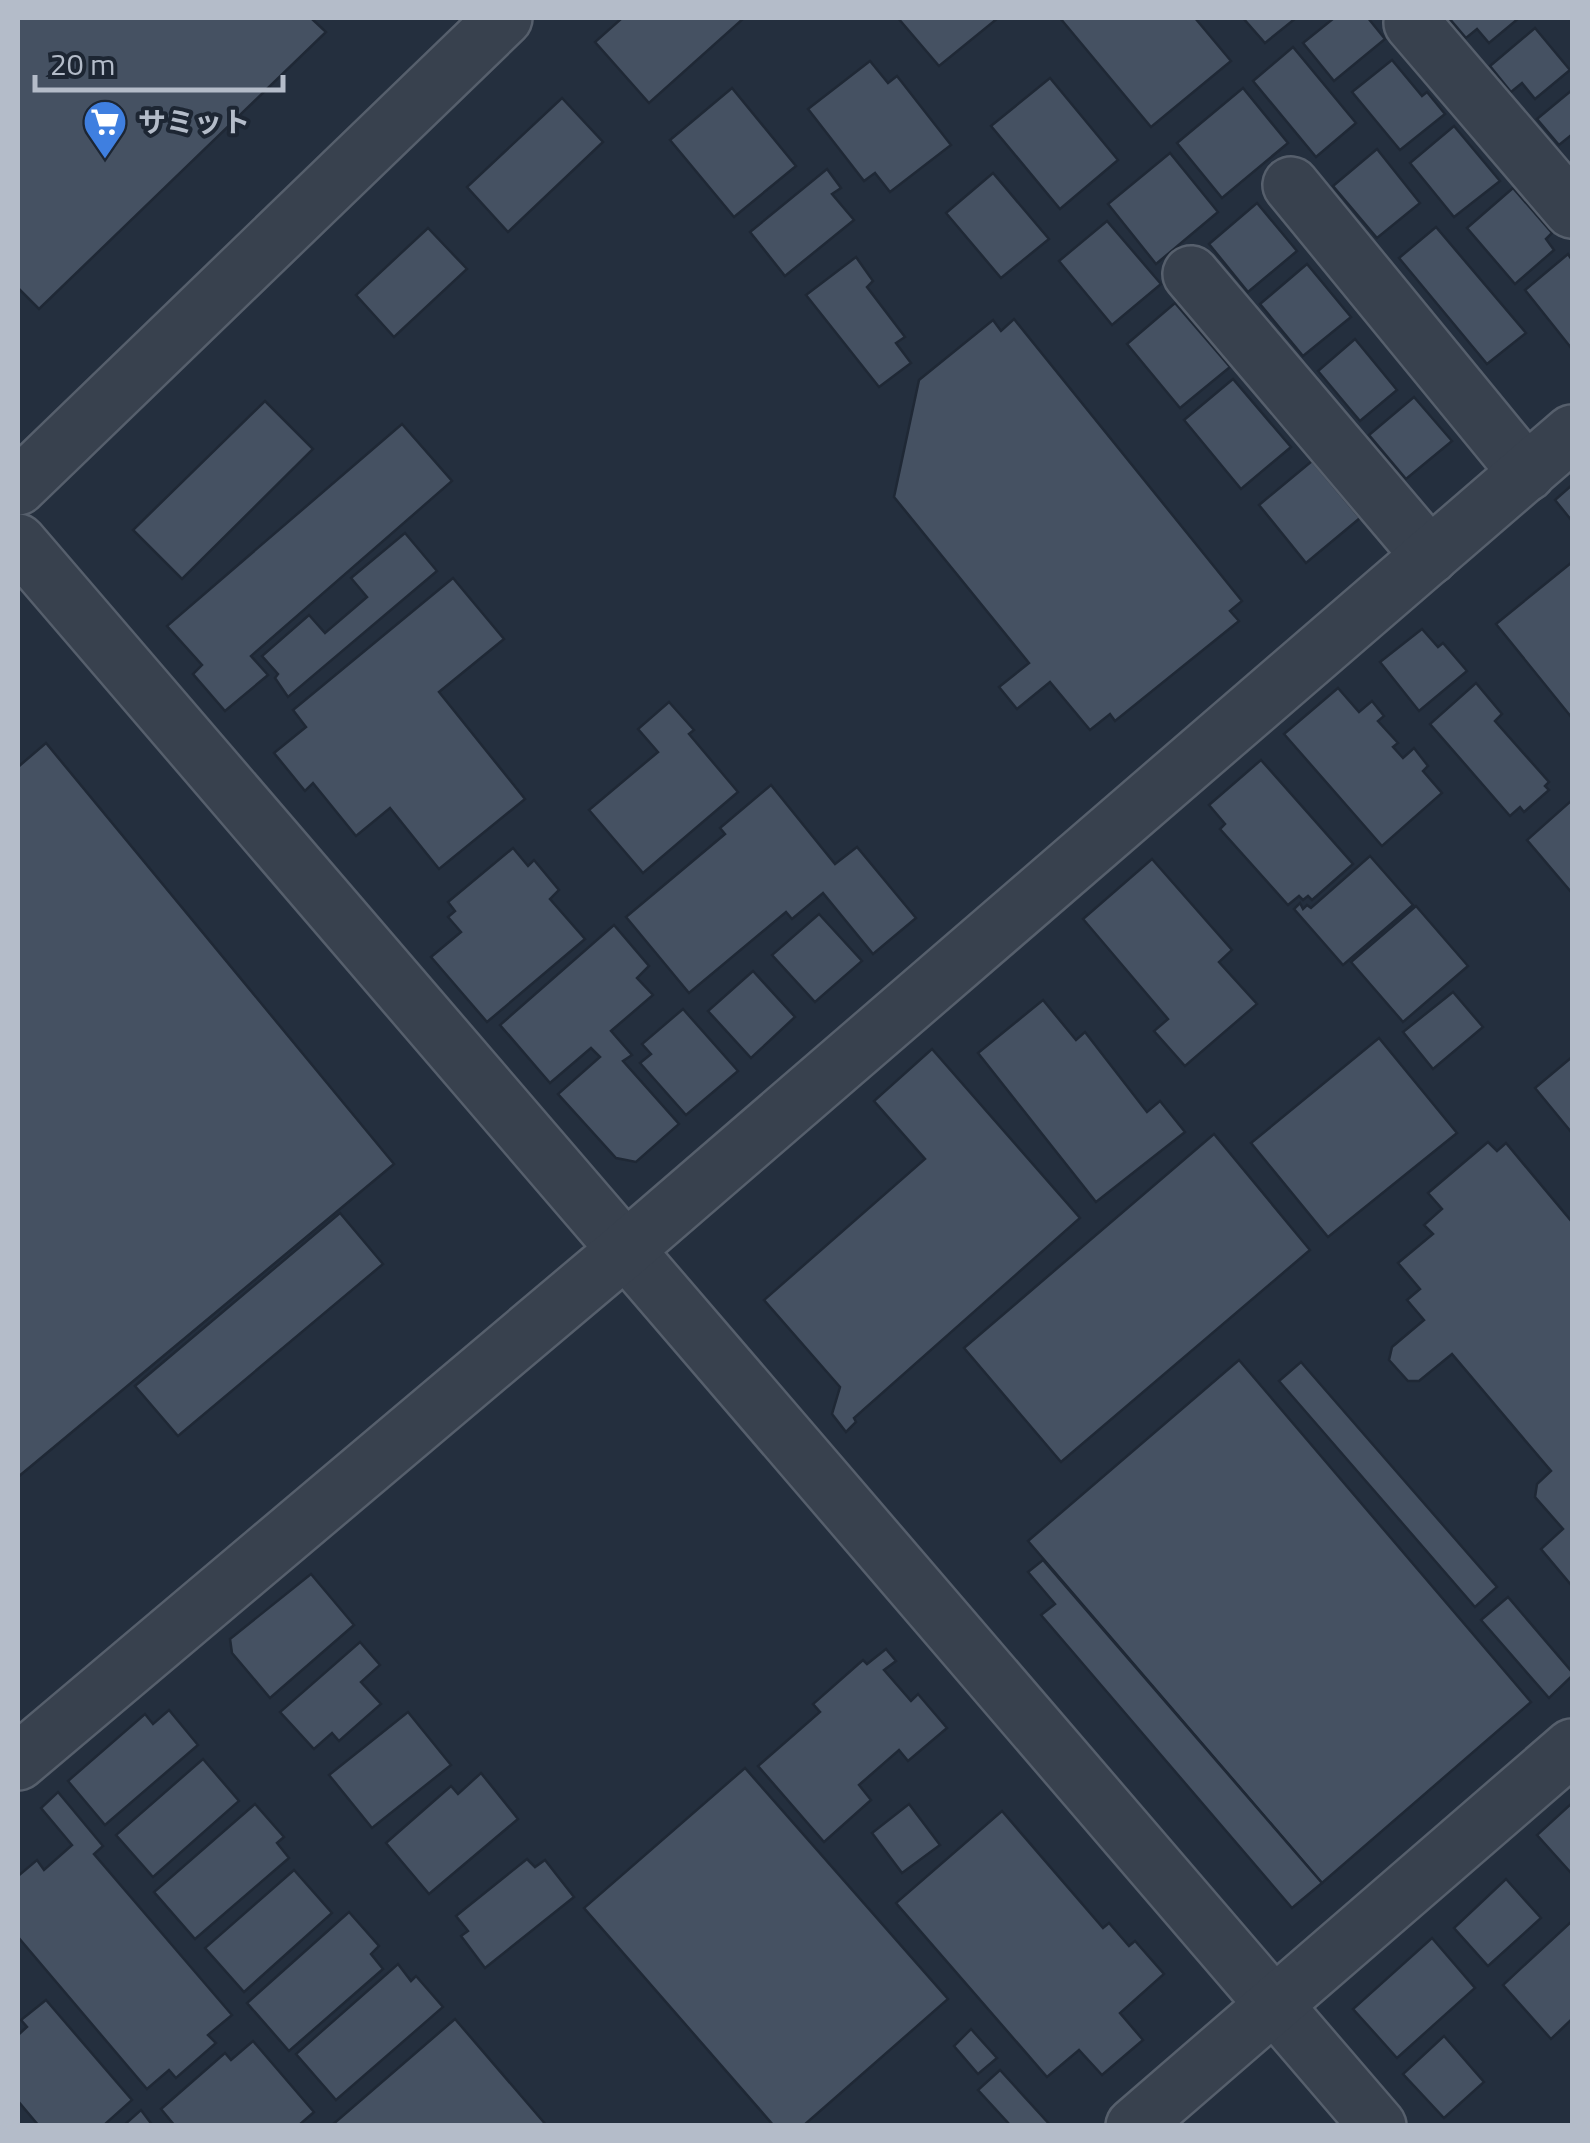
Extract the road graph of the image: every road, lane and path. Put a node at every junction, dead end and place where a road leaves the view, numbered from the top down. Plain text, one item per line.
1 (504, 18) edge
2 (1412, 23) dead end
3 (1291, 185) dead end
4 (1572, 210) edge
5 (1191, 274) dead end
6 (1572, 433) edge
7 (1526, 473) junction
8 (18, 487) edge
9 (18, 542) edge
10 (1430, 556) junction
11 (624, 1251) junction
12 (1572, 1747) edge
13 (18, 1762) edge
14 (1274, 2003) junction
15 (1134, 2126) edge
16 (1378, 2126) edge

1 - 8 street
2 - 4 street
3 - 7 street
5 - 10 street
6 - 7 street
7 - 10 street
9 - 11 street
10 - 11 street
11 - 13 street
11 - 14 street
12 - 14 street
14 - 15 street
14 - 16 street

